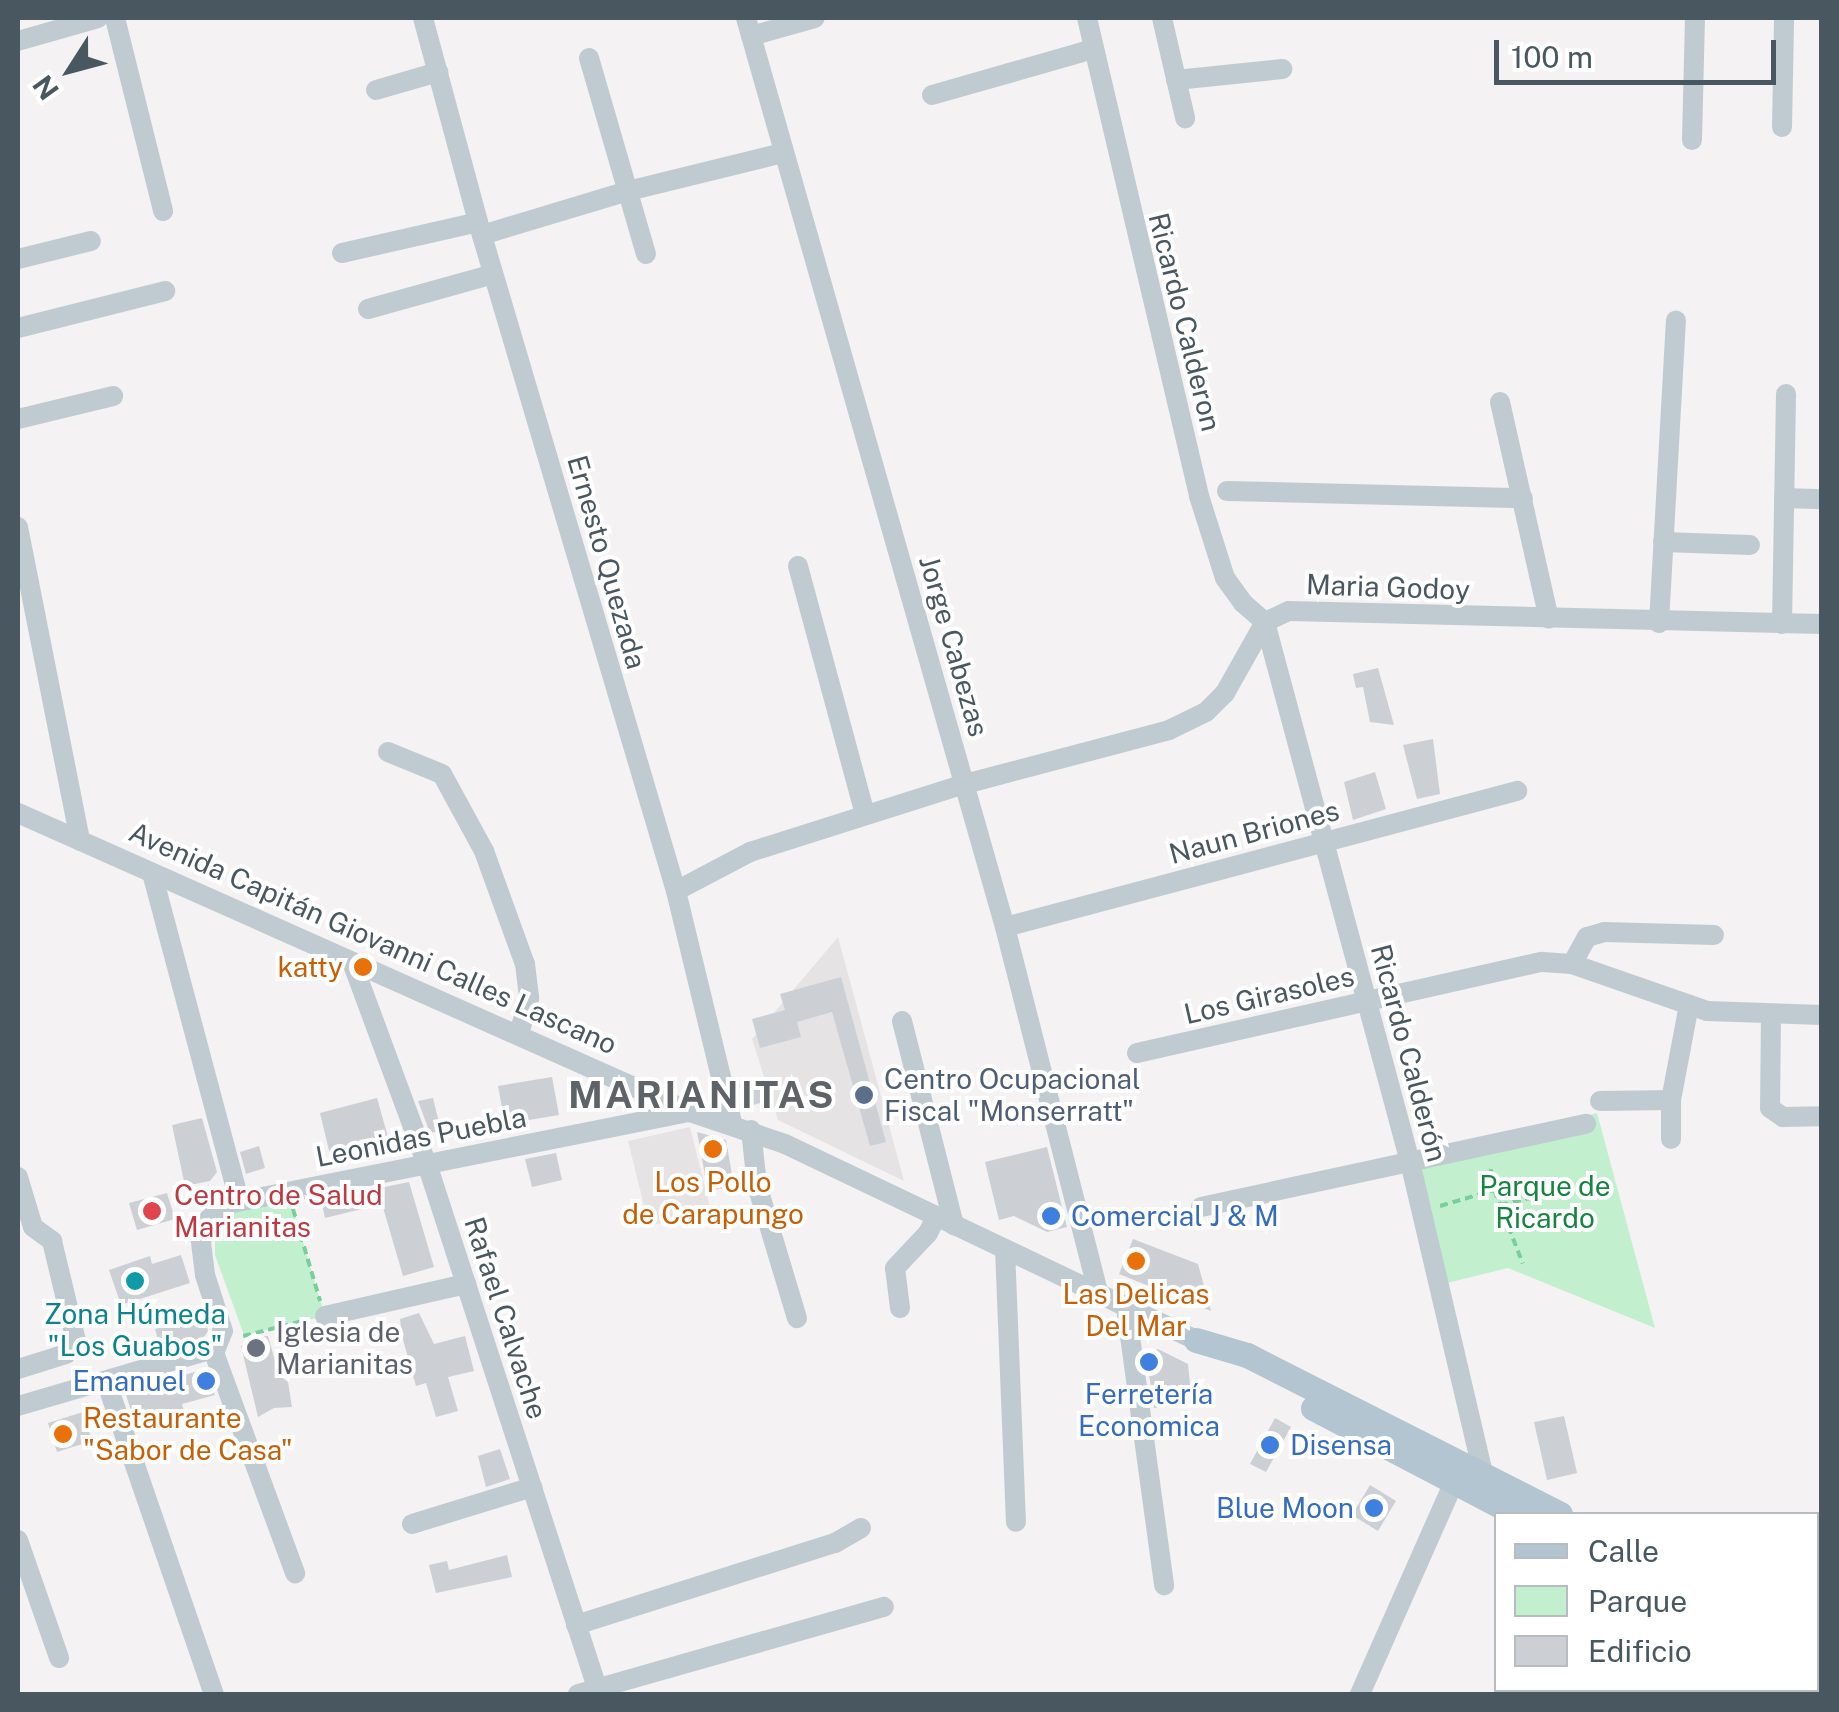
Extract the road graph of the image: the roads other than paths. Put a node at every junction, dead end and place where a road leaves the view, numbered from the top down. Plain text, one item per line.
1 (98, 18) edge
2 (114, 18) edge
3 (424, 18) edge
4 (815, 18) edge
5 (1087, 18) edge
6 (1162, 18) edge
7 (1695, 18) edge
8 (1784, 18) edge
9 (748, 27) edge
10 (18, 41) edge
11 (1094, 49) junction
12 (589, 58) dead end
13 (1282, 69) dead end
14 (438, 72) junction
15 (1176, 80) junction
16 (376, 90) dead end
17 (932, 95) dead end
18 (1185, 118) dead end
19 (1782, 127) dead end
20 (1692, 140) dead end
21 (783, 154) junction
22 (628, 191) junction
23 (163, 211) dead end
24 (480, 228) junction
25 (90, 241) dead end
26 (342, 253) dead end
27 (646, 254) dead end
28 (18, 259) edge
29 (493, 274) junction
30 (166, 291) dead end
31 (368, 309) dead end
32 (1676, 320) dead end
33 (18, 328) edge
34 (1786, 394) dead end
35 (112, 396) dead end
36 (1500, 402) dead end
37 (18, 420) edge
38 (1227, 490) dead end
39 (1523, 498) junction
40 (1784, 498) junction
41 (1822, 498) edge
42 (18, 527) edge
43 (1663, 542) junction
44 (1750, 545) dead end
45 (798, 566) dead end
46 (1549, 619) junction
47 (1266, 622) junction
48 (1659, 623) junction
49 (1782, 624) junction
50 (1822, 624) edge
51 (388, 752) dead end
52 (965, 784) junction
53 (1518, 791) dead end
54 (18, 814) edge
55 (865, 814) junction
56 (80, 841) junction
57 (1324, 842) junction
58 (152, 873) junction
59 (676, 891) junction
60 (1005, 927) junction
61 (1714, 935) dead end
62 (352, 962) junction
63 (1572, 964) junction
64 (1367, 1000) junction
65 (1689, 1005) junction
66 (1771, 1014) junction
67 (1822, 1015) edge
68 (902, 1021) dead end
69 (519, 1035) junction
70 (1137, 1054) dead end
71 (625, 1082) junction
72 (1671, 1100) junction
73 (1600, 1101) dead end
74 (690, 1112) junction
75 (1822, 1116) edge
76 (1586, 1124) dead end
77 (625, 1125) junction
78 (742, 1127) junction
79 (1671, 1139) dead end
80 (1410, 1162) junction
81 (428, 1166) junction
82 (18, 1177) edge
83 (239, 1200) junction
84 (1201, 1207) dead end
85 (945, 1221) junction
86 (40, 1235) junction
87 (18, 1242) edge
88 (1005, 1249) junction
89 (466, 1284) junction
90 (1098, 1294) junction
91 (1126, 1307) junction
92 (900, 1308) dead end
93 (324, 1316) road end
94 (797, 1318) dead end
95 (1196, 1340) joint
96 (217, 1346) junction
97 (18, 1368) edge
98 (106, 1380) junction
99 (18, 1406) edge
100 (1458, 1476) junction
101 (532, 1486) junction
102 (1486, 1489) junction
103 (1514, 1512) edge
104 (1554, 1512) edge
105 (1016, 1522) dead end
106 (412, 1524) dead end
107 (861, 1528) dead end
108 (18, 1540) edge
109 (295, 1573) dead end
110 (1164, 1584) dead end
111 (884, 1607) dead end
112 (576, 1625) junction
113 (59, 1658) dead end
114 (591, 1693) edge
115 (214, 1694) edge
116 (1360, 1694) edge

1 - 10 street
2 - 23 street
3 - 14 street, Ernesto Quezada
4 - 9 street
5 - 11 street, Ricardo Calderon
6 - 15 street
7 - 20 street
8 - 19 street
9 - 21 street, Jorge Cabezas
11 - 17 street
11 - 47 street, Ricardo Calderon
12 - 22 street
13 - 15 street
14 - 16 street
14 - 24 street, Ernesto Quezada
15 - 18 street
21 - 22 street
21 - 52 street, Jorge Cabezas
22 - 24 street
22 - 27 street
24 - 26 street
24 - 29 street, Ernesto Quezada
25 - 28 street
29 - 31 street
29 - 59 street, Ernesto Quezada
30 - 33 street
32 - 43 street
34 - 40 street
35 - 37 street
36 - 39 street
38 - 39 street
39 - 46 street
40 - 41 street
40 - 49 street
42 - 56 street
43 - 44 street
43 - 48 street
45 - 55 street
46 - 47 street, Maria Godoy
46 - 48 street, Maria Godoy
47 - 52 street
47 - 57 street, Ricardo Calderón
48 - 49 street, Maria Godoy
49 - 50 street, Maria Godoy
51 - 69 street
52 - 55 street
52 - 60 street, Jorge Cabezas
53 - 57 street, Naun Briones
54 - 56 street, Avenida Capitán Giovanni Calles Lascano
55 - 59 street
56 - 58 street, Avenida Capitán Giovanni Calles Lascano
57 - 60 street, Naun Briones
57 - 64 street, Ricardo Calderón
58 - 62 street, Avenida Capitán Giovanni Calles Lascano
58 - 83 street
59 - 78 street, Ernesto Quezada
60 - 90 street, Jorge Cabezas
61 - 63 street
62 - 69 street, Avenida Capitán Giovanni Calles Lascano
62 - 81 street, Rafael Calvache
63 - 64 street, Los Girasoles
63 - 65 street, Los Girasoles
64 - 70 street, Los Girasoles
64 - 80 street, Ricardo Calderón
65 - 66 street, Los Girasoles
65 - 72 street
66 - 67 street, Los Girasoles
66 - 75 street
68 - 85 street
69 - 71 street, Avenida Capitán Giovanni Calles Lascano
71 - 74 street, Avenida Capitán Giovanni Calles Lascano
71 - 77 street
72 - 73 street
72 - 79 street
74 - 77 street, Leonidas Puebla
74 - 78 street, Avenida Capitán Giovanni Calles Lascano
76 - 80 street
77 - 81 street, Leonidas Puebla
78 - 85 street, Avenida Capitán Giovanni Calles Lascano
78 - 94 street, Ernesto Quezada
80 - 84 street
80 - 102 street, Ricardo Calderón
81 - 83 street, Leonidas Puebla
81 - 89 street, Rafael Calvache
82 - 86 street
83 - 96 street, Leonidas Puebla
85 - 88 street, Avenida Capitán Giovanni Calles Lascano
85 - 92 street
86 - 87 street
86 - 97 street
88 - 90 street, Avenida Capitán Giovanni Calles Lascano
88 - 105 street
89 - 93 street
89 - 101 street, Rafael Calvache
90 - 91 street, Avenida Capitán Giovanni Calles Lascano
91 - 95 street, Avenida Capitán Giovanni Calles Lascano
91 - 110 street
95 - 100 main road, Avenida Capitán Giovanni Calles Lascano
96 - 98 street
96 - 109 street
98 - 99 street
98 - 115 street
100 - 102 main road, Avenida Capitán Giovanni Calles Lascano
100 - 116 street
101 - 106 street
101 - 112 street, Rafael Calvache
102 - 103 main road, Avenida Capitán Giovanni Calles Lascano
102 - 104 main road, Avenida Capitán Giovanni Calles Lascano
107 - 112 street
108 - 113 street
111 - 114 street
112 - 114 street, Rafael Calvache

